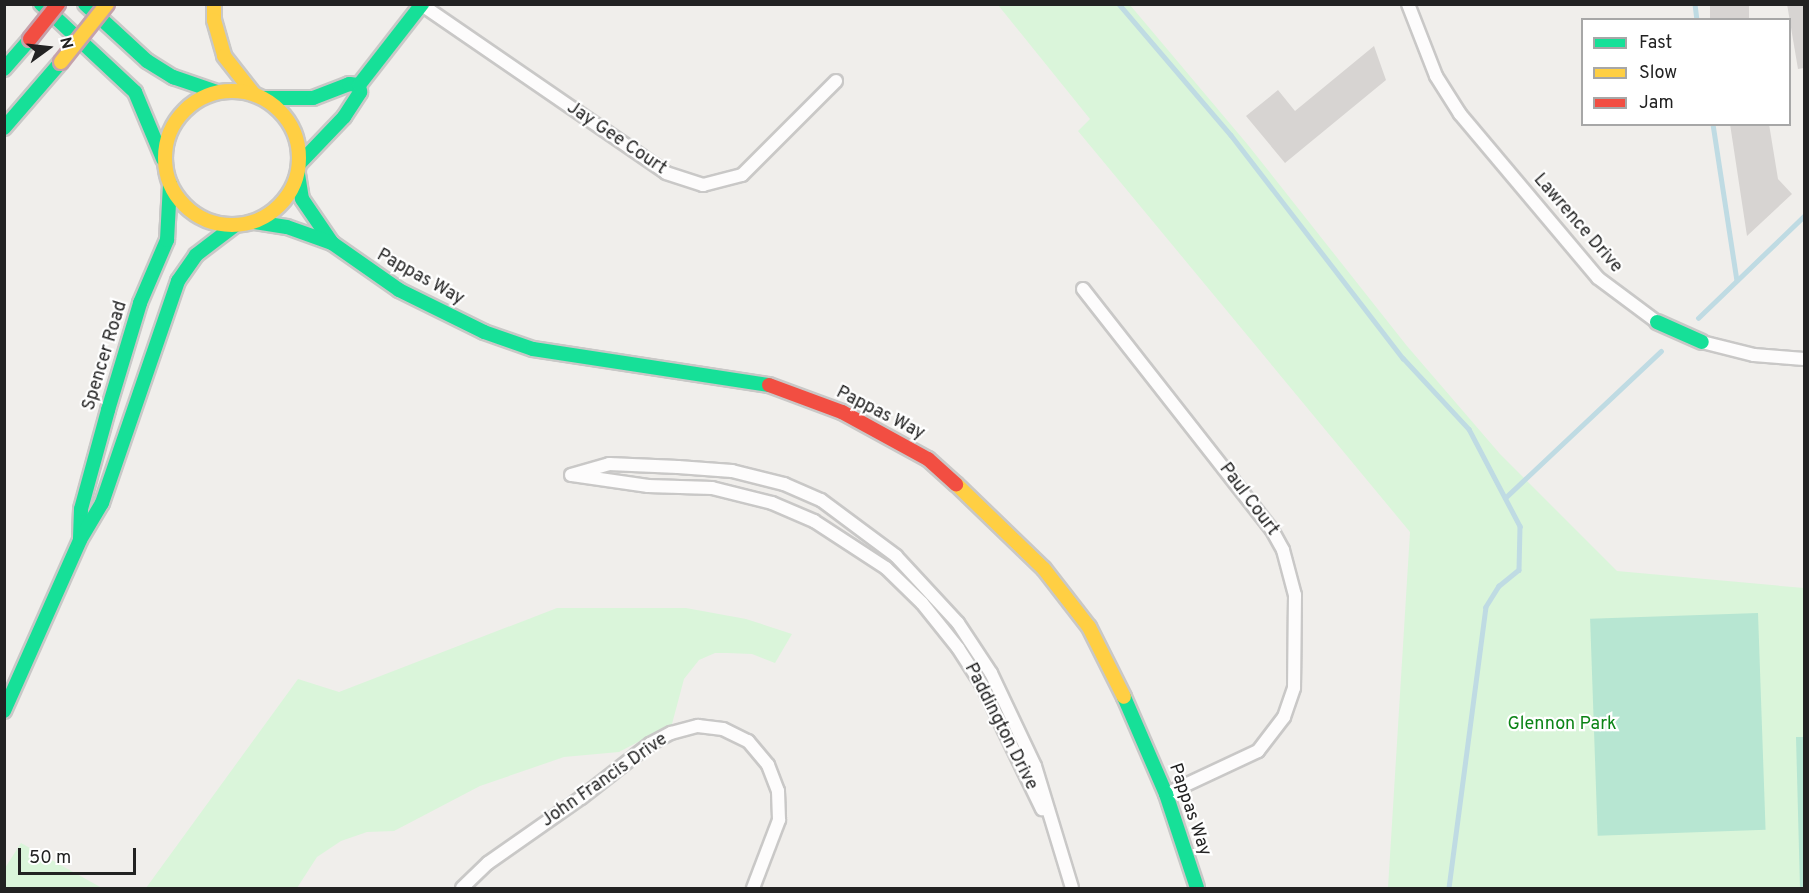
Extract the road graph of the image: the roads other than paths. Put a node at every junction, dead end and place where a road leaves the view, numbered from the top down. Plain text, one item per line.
1 (41, 4) edge
2 (58, 4) edge
3 (85, 4) edge
4 (107, 4) edge
5 (214, 4) edge
6 (1408, 4) edge
7 (422, 5) edge
8 (4, 69) edge
9 (836, 81) dead end
10 (359, 85) junction
11 (217, 92) junction
12 (259, 96) junction
13 (4, 128) edge
14 (166, 169) junction
15 (299, 169) junction
16 (170, 184) junction
17 (255, 222) junction
18 (234, 226) junction
19 (332, 243) junction
20 (1083, 289) dead end
21 (1657, 322) joint
22 (1702, 342) joint
23 (1804, 359) edge
24 (108, 410) junction
25 (131, 418) junction
26 (80, 540) junction
27 (4, 711) edge
28 (1166, 794) junction
29 (1053, 829) junction
30 (462, 888) edge
31 (753, 888) edge
32 (1072, 888) edge
33 (1197, 888) edge

1 - 14 main road
2 - 8 main road, bridge
3 - 11 main road
4 - 13 main road, bridge
5 - 12 main road
6 - 21 street, Lawrence Drive
7 - 9 street, Jay Gee Court
7 - 10 main road
10 - 12 main road
10 - 15 main road
11 - 12 main road
11 - 14 main road
12 - 15 main road
14 - 16 main road
15 - 17 main road
15 - 19 main road, Pappas Way
16 - 18 main road
16 - 24 main road, Spencer Road
17 - 18 main road
17 - 19 main road, Pappas Way
18 - 25 main road, Spencer Road
19 - 28 main road, Pappas Way
20 - 28 street, Paul Court
21 - 22 main road, Lawrence Drive
22 - 23 street, Lawrence Drive
24 - 25 main road
24 - 26 main road, Spencer Road
25 - 26 main road, Spencer Road
26 - 27 main road, Spencer Road
28 - 33 main road, Pappas Way
29 - 29 street, Paddington Drive
29 - 32 street, Paddington Drive
30 - 31 street, John Francis Drive

